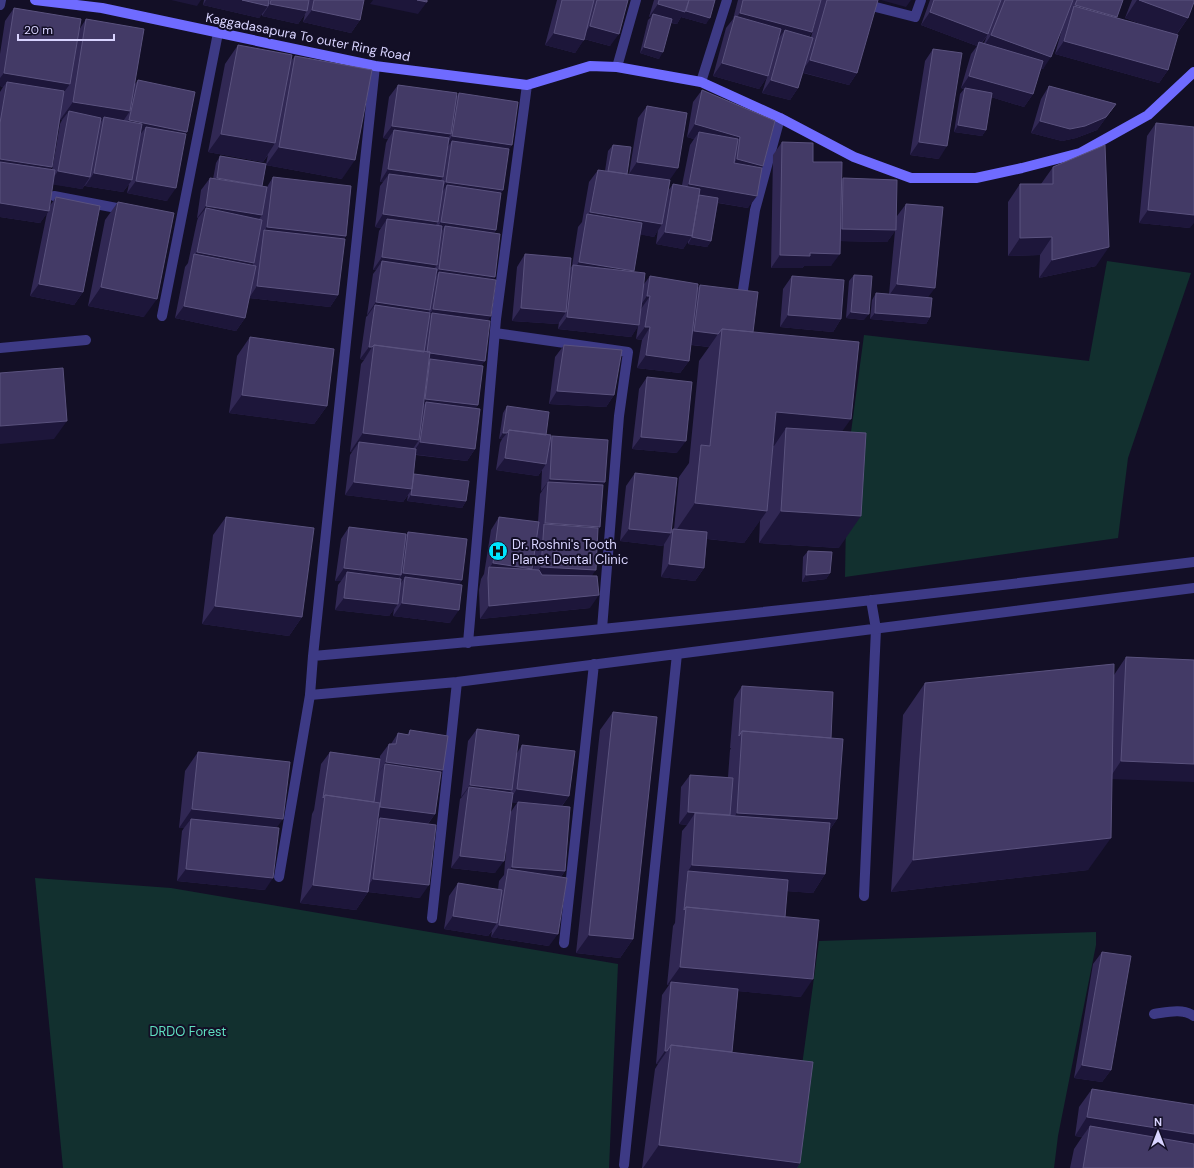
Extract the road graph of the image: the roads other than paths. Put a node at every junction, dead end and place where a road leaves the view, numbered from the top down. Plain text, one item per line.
1 (1, 0) edge
2 (35, 0) edge
3 (636, 0) edge
4 (727, 0) edge
5 (848, 0) edge
6 (921, 0) edge
7 (102, 4) edge
8 (0, 5) edge
9 (218, 33) junction
10 (374, 66) junction
11 (617, 67) junction
12 (1194, 72) edge
13 (701, 82) junction
14 (527, 85) junction
15 (780, 118) junction
16 (54, 196) edge
17 (136, 212) edge
18 (743, 290) edge
19 (162, 316) dead end
20 (495, 333) junction
21 (86, 340) dead end
22 (0, 348) edge
23 (1194, 562) edge
24 (1194, 588) edge
25 (871, 600) junction
26 (602, 629) junction
27 (876, 629) junction
28 (468, 643) junction
29 (677, 654) junction
30 (313, 656) junction
31 (594, 664) junction
32 (457, 682) junction
33 (310, 695) junction
34 (279, 877) dead end
35 (864, 896) dead end
36 (432, 918) dead end
37 (564, 943) dead end
38 (1154, 1014) dead end
39 (1194, 1016) edge
40 (624, 1164) dead end

1 - 8 street
2 - 7 street, Kaggadasapura To outer Ring Road
3 - 11 street
4 - 13 street
5 - 6 street
7 - 9 street, Kaggadasapura To outer Ring Road
9 - 10 street, Kaggadasapura To outer Ring Road
9 - 19 street
10 - 14 street, Kaggadasapura To outer Ring Road
10 - 30 street
11 - 13 street, Kaggadasapura To outer Ring Road
11 - 14 street, Kaggadasapura To outer Ring Road
12 - 15 street, Kaggadasapura To outer Ring Road
13 - 15 street, Kaggadasapura To outer Ring Road
14 - 20 street
15 - 18 street
16 - 17 street
20 - 26 street
20 - 28 street
21 - 22 street
23 - 25 street
24 - 27 street
25 - 26 street
25 - 27 street
26 - 28 street
27 - 29 street
27 - 35 street
28 - 30 street
29 - 31 street
29 - 40 street
30 - 33 street
31 - 32 street
31 - 37 street
32 - 33 street
32 - 36 street
33 - 34 street
38 - 39 street

